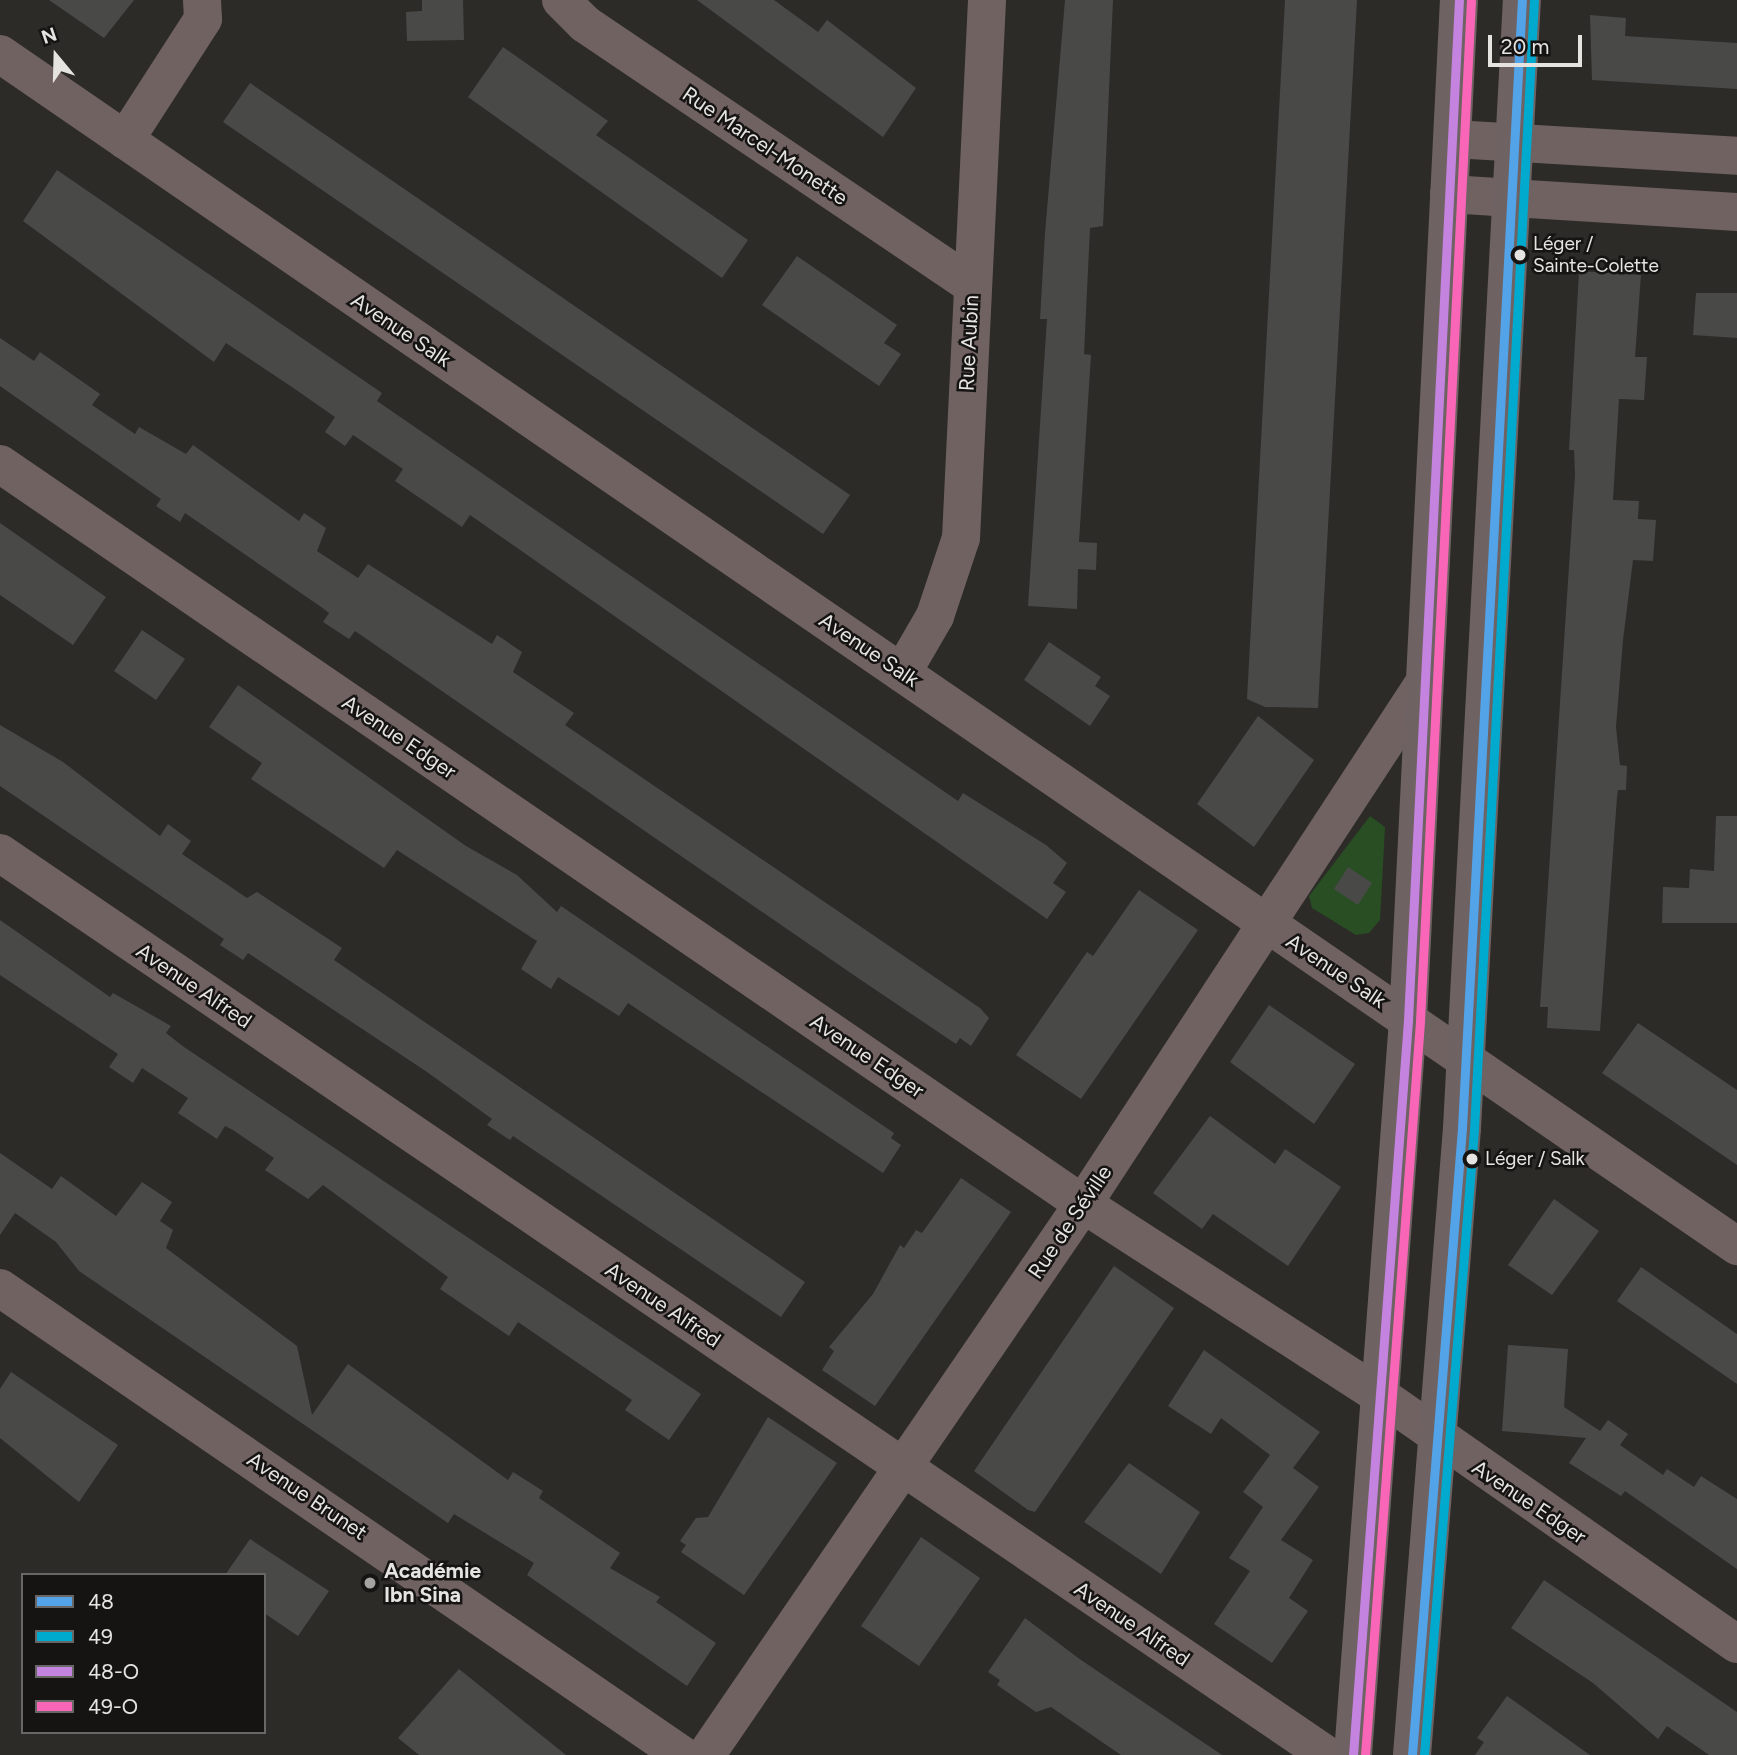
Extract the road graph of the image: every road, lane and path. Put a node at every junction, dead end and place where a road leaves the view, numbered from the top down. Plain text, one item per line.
1 (202, 0) edge
2 (561, 0) edge
3 (987, 0) edge
4 (1459, 0) edge
5 (1522, 0) edge
6 (0, 54) edge
7 (1453, 139) junction
8 (125, 140) junction
9 (1516, 143) junction
10 (1737, 156) edge
11 (1449, 194) junction
12 (1512, 197) junction
13 (1737, 212) edge
14 (973, 286) junction
15 (0, 464) edge
16 (902, 673) junction
17 (1424, 683) junction
18 (0, 853) edge
19 (1268, 924) junction
20 (1408, 1020) junction
21 (1464, 1059) junction
22 (1083, 1204) junction
23 (1737, 1247) edge
24 (0, 1287) edge
25 (1384, 1398) junction
26 (1441, 1443) junction
27 (902, 1468) junction
28 (1737, 1644) edge
29 (682, 1755) edge
30 (706, 1755) edge
31 (1327, 1755) edge
32 (1353, 1755) edge
33 (1412, 1755) edge

1 - 8 street
2 - 14 street, Rue Marcel-Monette
3 - 14 street, Rue Aubin
4 - 7 main road
5 - 9 main road
6 - 8 street, Avenue Salk
7 - 9 street
7 - 11 main road
8 - 16 street, Avenue Salk
9 - 10 street
9 - 12 main road
11 - 12 street
11 - 17 main road
12 - 13 street
12 - 21 main road
14 - 16 street, Rue Aubin
15 - 22 street, Avenue Edger
16 - 19 street, Avenue Salk
17 - 19 street, Rue de Séville
17 - 20 main road
18 - 27 street, Avenue Alfred
19 - 20 street, Avenue Salk
19 - 22 street, Rue de Séville
20 - 21 street, Avenue Salk
20 - 25 main road
21 - 23 street, Avenue Salk
21 - 26 main road
22 - 25 street, Avenue Edger
22 - 27 street, Rue de Séville
24 - 29 street, Avenue Brunet
25 - 26 street, Avenue Edger
25 - 32 main road
26 - 28 street, Avenue Edger
26 - 33 main road
27 - 30 street, Rue de Séville
27 - 31 street, Avenue Alfred

